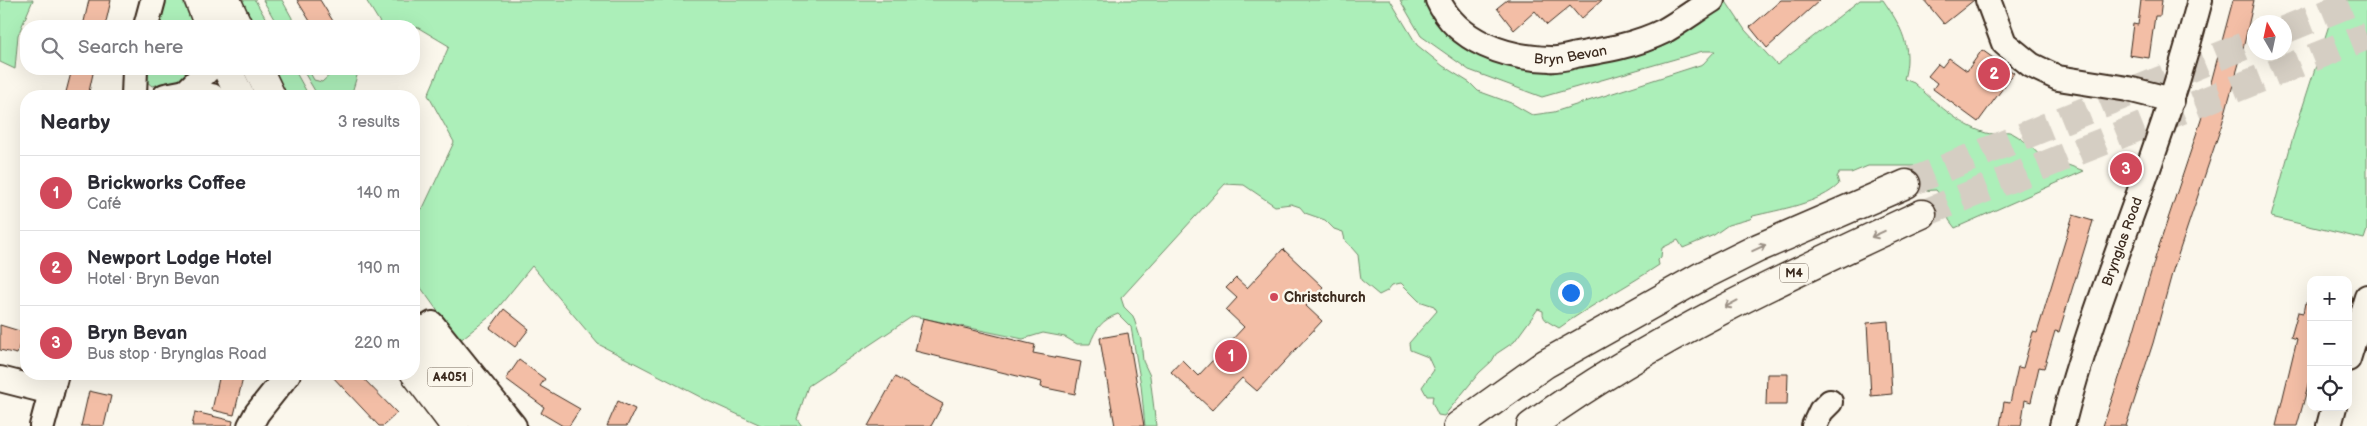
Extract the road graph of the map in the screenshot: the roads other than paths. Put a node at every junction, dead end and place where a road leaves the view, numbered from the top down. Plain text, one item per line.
1 (153, 0) edge
2 (199, 0) edge
3 (226, 0) edge
4 (1438, 0) edge
5 (1712, 0) edge
6 (1988, 0) edge
7 (2200, 0) edge
8 (148, 20) edge
9 (207, 20) edge
10 (235, 20) edge
11 (135, 75) edge
12 (201, 75) edge
13 (230, 75) edge
14 (261, 75) edge
15 (134, 90) edge
16 (180, 90) edge
17 (237, 90) edge
18 (268, 90) edge
19 (2172, 100) junction
20 (1906, 184) tunnel mouth
21 (1922, 214) tunnel mouth
22 (2367, 297) edge
23 (423, 325) edge
24 (1668, 338) junction
25 (2352, 346) edge
26 (0, 379) edge
27 (283, 380) edge
28 (420, 380) edge
29 (53, 383) edge
30 (1830, 402) dead end
31 (2333, 411) edge
32 (1471, 423) edge
33 (42, 426) edge
34 (250, 426) edge
35 (455, 426) edge
36 (486, 426) edge
37 (514, 426) edge
38 (1532, 426) edge
39 (1551, 426) edge
40 (1814, 426) edge
41 (2062, 426) edge
42 (2329, 426) edge

1 - 8 street
2 - 9 main road
3 - 10 main road
4 - 5 street, Bryn Bevan
6 - 19 street
7 - 19 street, Brynglas Road
11 - 15 street
12 - 16 street
13 - 17 main road
14 - 18 main road
19 - 41 street, Brynglas Road
32 -> 20 main road
21 -> 24 main road, M4
22 - 25 street
23 - 36 main road, A4051
23 - 37 street
24 - 38 main road, M4
24 - 39 main road, M4
26 - 29 street
27 - 34 street
28 - 35 main road, A4051
29 - 33 street
30 - 40 street
31 - 42 street

